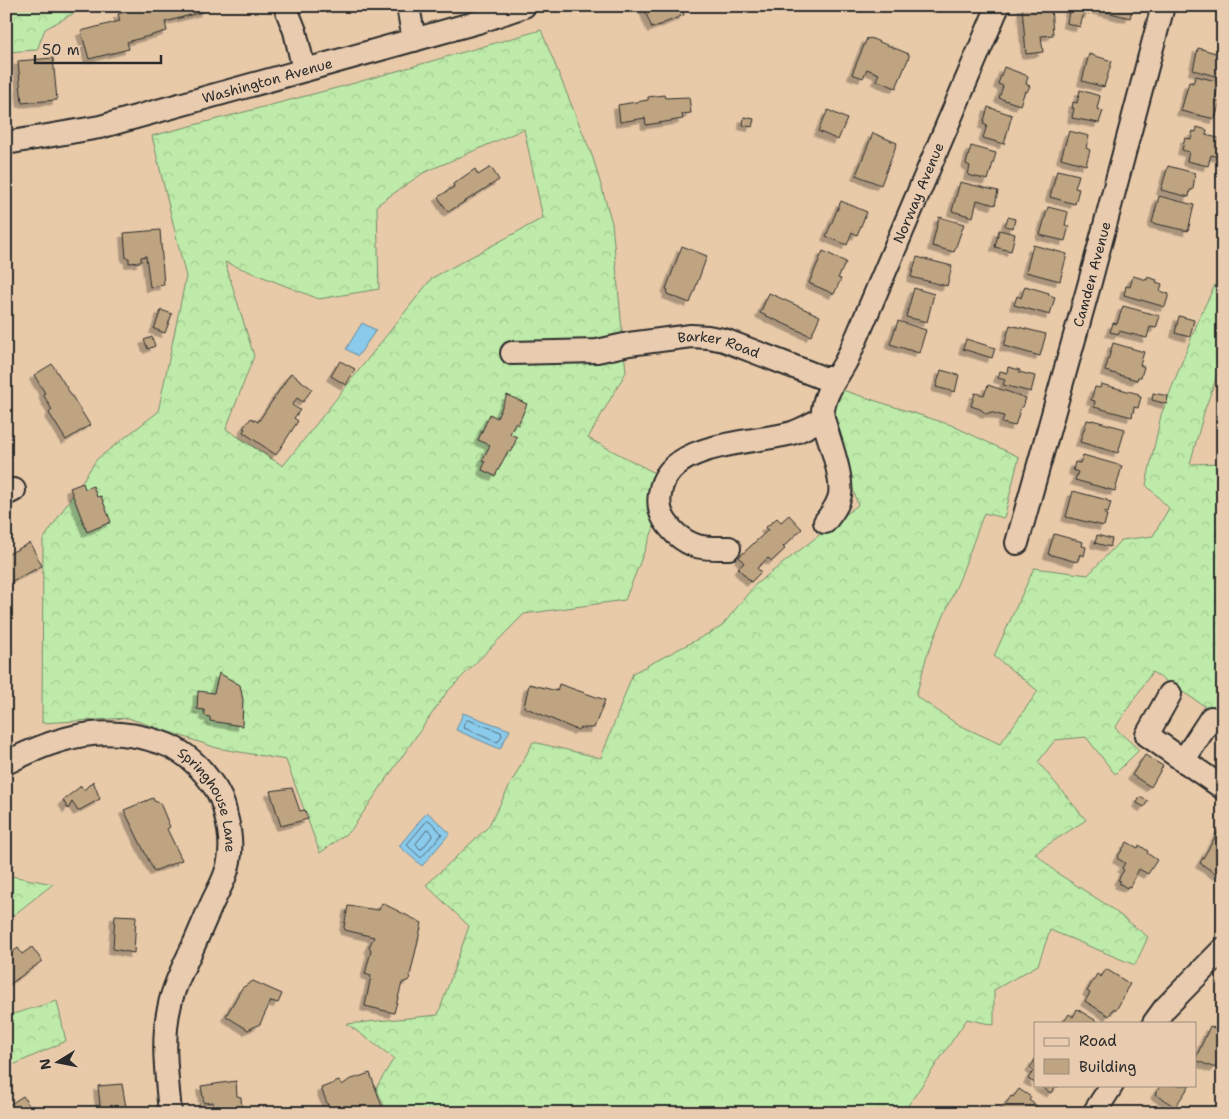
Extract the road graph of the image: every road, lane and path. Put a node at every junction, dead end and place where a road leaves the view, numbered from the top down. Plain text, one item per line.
1 (285, 6) edge
2 (408, 6) edge
3 (524, 6) edge
4 (998, 6) edge
5 (1163, 6) edge
6 (414, 40) junction
7 (304, 70) junction
8 (6, 143) edge
9 (512, 353) dead end
10 (835, 378) junction
11 (823, 418) junction
12 (825, 522) dead end
13 (1017, 543) dead end
14 (729, 548) dead end
15 (1170, 694) dead end
16 (1211, 718) dead end
17 (1183, 761) junction
18 (6, 763) edge
19 (1223, 788) edge
20 (1223, 949) edge
21 (1155, 1022) edge
22 (1111, 1086) edge
23 (170, 1113) edge
24 (1094, 1113) edge

1 - 7 street
2 - 6 street
3 - 6 street, Washington Avenue
4 - 10 street, Norway Avenue
5 - 13 street, Camden Avenue
6 - 7 street, Washington Avenue
7 - 8 street, Washington Avenue
9 - 10 street, Barker Road
10 - 11 street, Norway Avenue
11 - 12 street
11 - 14 street
15 - 17 street
16 - 17 street
17 - 19 street
18 - 23 street, Springhouse Lane
20 - 21 street
22 - 24 street

